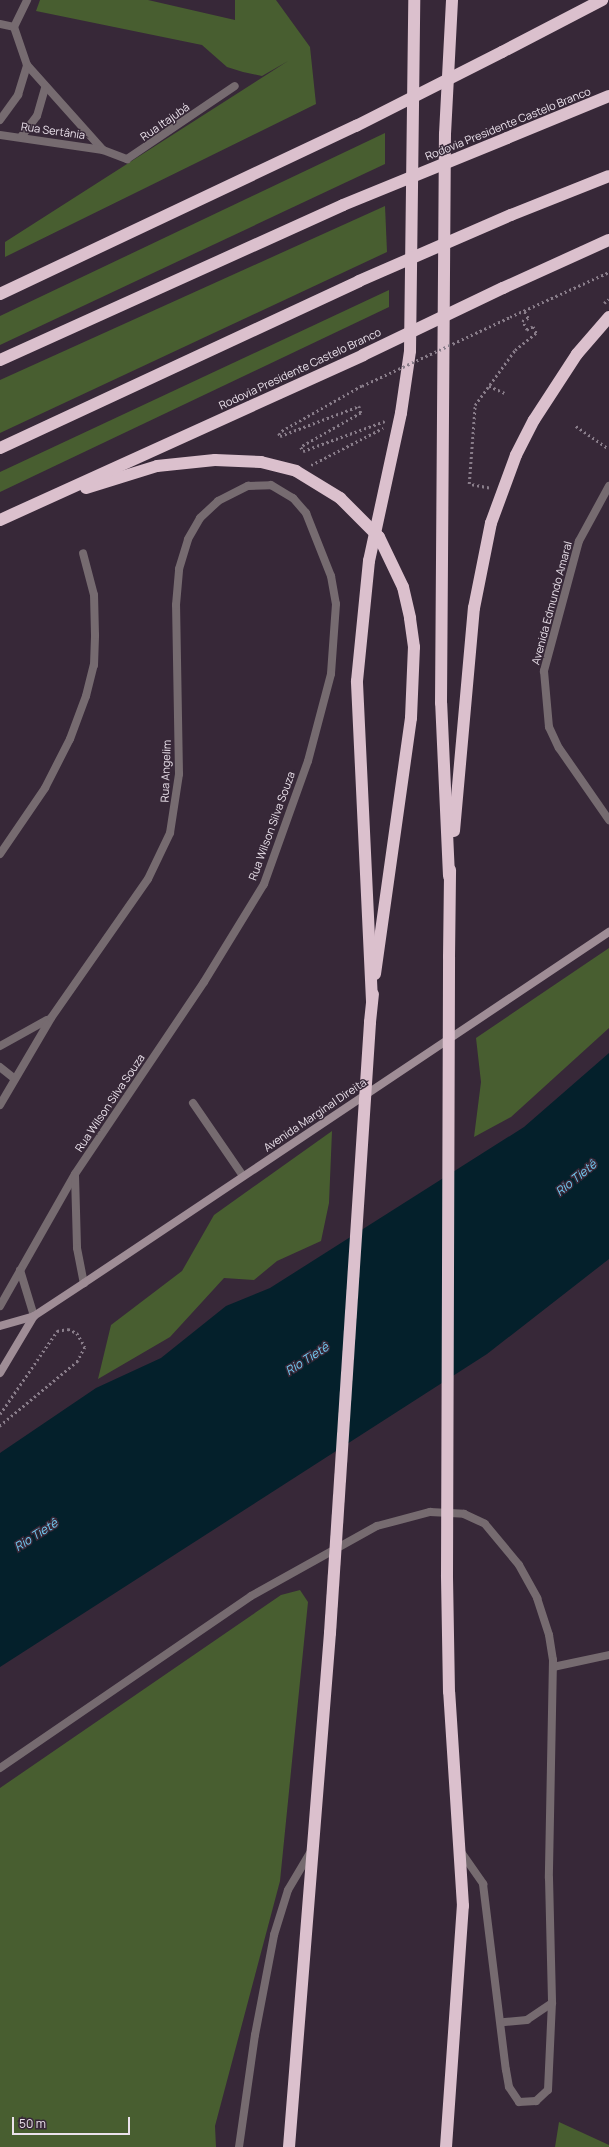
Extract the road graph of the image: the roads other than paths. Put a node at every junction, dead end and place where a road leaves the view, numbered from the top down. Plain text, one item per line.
1 (27, 0) edge
2 (414, 0) edge
3 (452, 0) edge
4 (602, 0) edge
5 (0, 24) edge
6 (14, 27) junction
7 (27, 65) junction
8 (235, 86) dead end
9 (45, 88) junction
10 (609, 96) edge
11 (0, 120) edge
12 (0, 135) edge
13 (21, 138) junction
14 (103, 150) junction
15 (609, 176) edge
16 (609, 240) edge
17 (0, 294) edge
18 (609, 317) edge
19 (0, 360) edge
20 (0, 448) edge
21 (609, 486) edge
22 (17, 511) junction
23 (306, 513) joint
24 (0, 520) edge
25 (83, 553) dead end
26 (609, 820) edge
27 (0, 854) edge
28 (450, 876) junction
29 (609, 932) edge
30 (372, 1001) junction
31 (51, 1018) junction
32 (0, 1046) edge
33 (0, 1067) edge
34 (15, 1079) junction
35 (194, 1103) dead end
36 (0, 1105) edge
37 (75, 1174) junction
38 (243, 1176) junction
39 (20, 1270) junction
40 (84, 1283) junction
41 (0, 1306) edge
42 (34, 1316) junction
43 (0, 1326) edge
44 (0, 1373) edge
45 (609, 1655) edge
46 (553, 1667) junction
47 (0, 1768) edge
48 (310, 1852) junction
49 (461, 1852) junction
50 (552, 2003) junction
51 (502, 2022) junction
52 (239, 2147) edge
53 (289, 2147) edge
54 (446, 2147) edge

1 - 6 street
2 - 30 highway
3 - 28 highway
4 - 17 highway, bridge
5 - 6 street
6 - 7 street
7 - 9 street
7 - 11 street
8 - 14 street, Rua Itajubá
9 - 13 street
9 - 14 street
10 - 19 highway, Rodovia Presidente Castelo Branco, bridge
12 - 13 street, Rua Sertânia
13 - 14 street, Rua Sertânia
15 - 20 highway, bridge
16 - 22 highway, Rodovia Presidente Castelo Branco, bridge
18 - 28 highway
21 - 26 street, Avenida Edmundo Amaral
22 - 24 highway, Rodovia Presidente Castelo Branco
22 - 30 highway, bridge
23 - 31 street, Rua Angelim
23 - 37 street, Rua Wilson Silva Souza
25 - 27 street
28 - 49 highway, bridge
29 - 38 main road, Avenida Marginal Direita
30 - 48 highway, bridge
31 - 32 street
31 - 34 street, Rua Angelim
33 - 34 street
34 - 36 street, Rua Angelim
35 - 38 street
37 - 39 street, Rua Wilson Silva Souza
37 - 40 street
38 - 40 main road, Avenida Marginal Direita
39 - 41 street, Rua Wilson Silva Souza
39 - 42 street
40 - 42 main road, Avenida Marginal Direita
42 - 43 main road, Avenida Marginal Direita
42 - 44 main road, Avenida Marginal Direita
45 - 46 street
46 - 47 street
46 - 50 street
48 - 52 street
48 - 53 highway
49 - 51 street
49 - 54 highway
50 - 51 street
50 - 51 street

